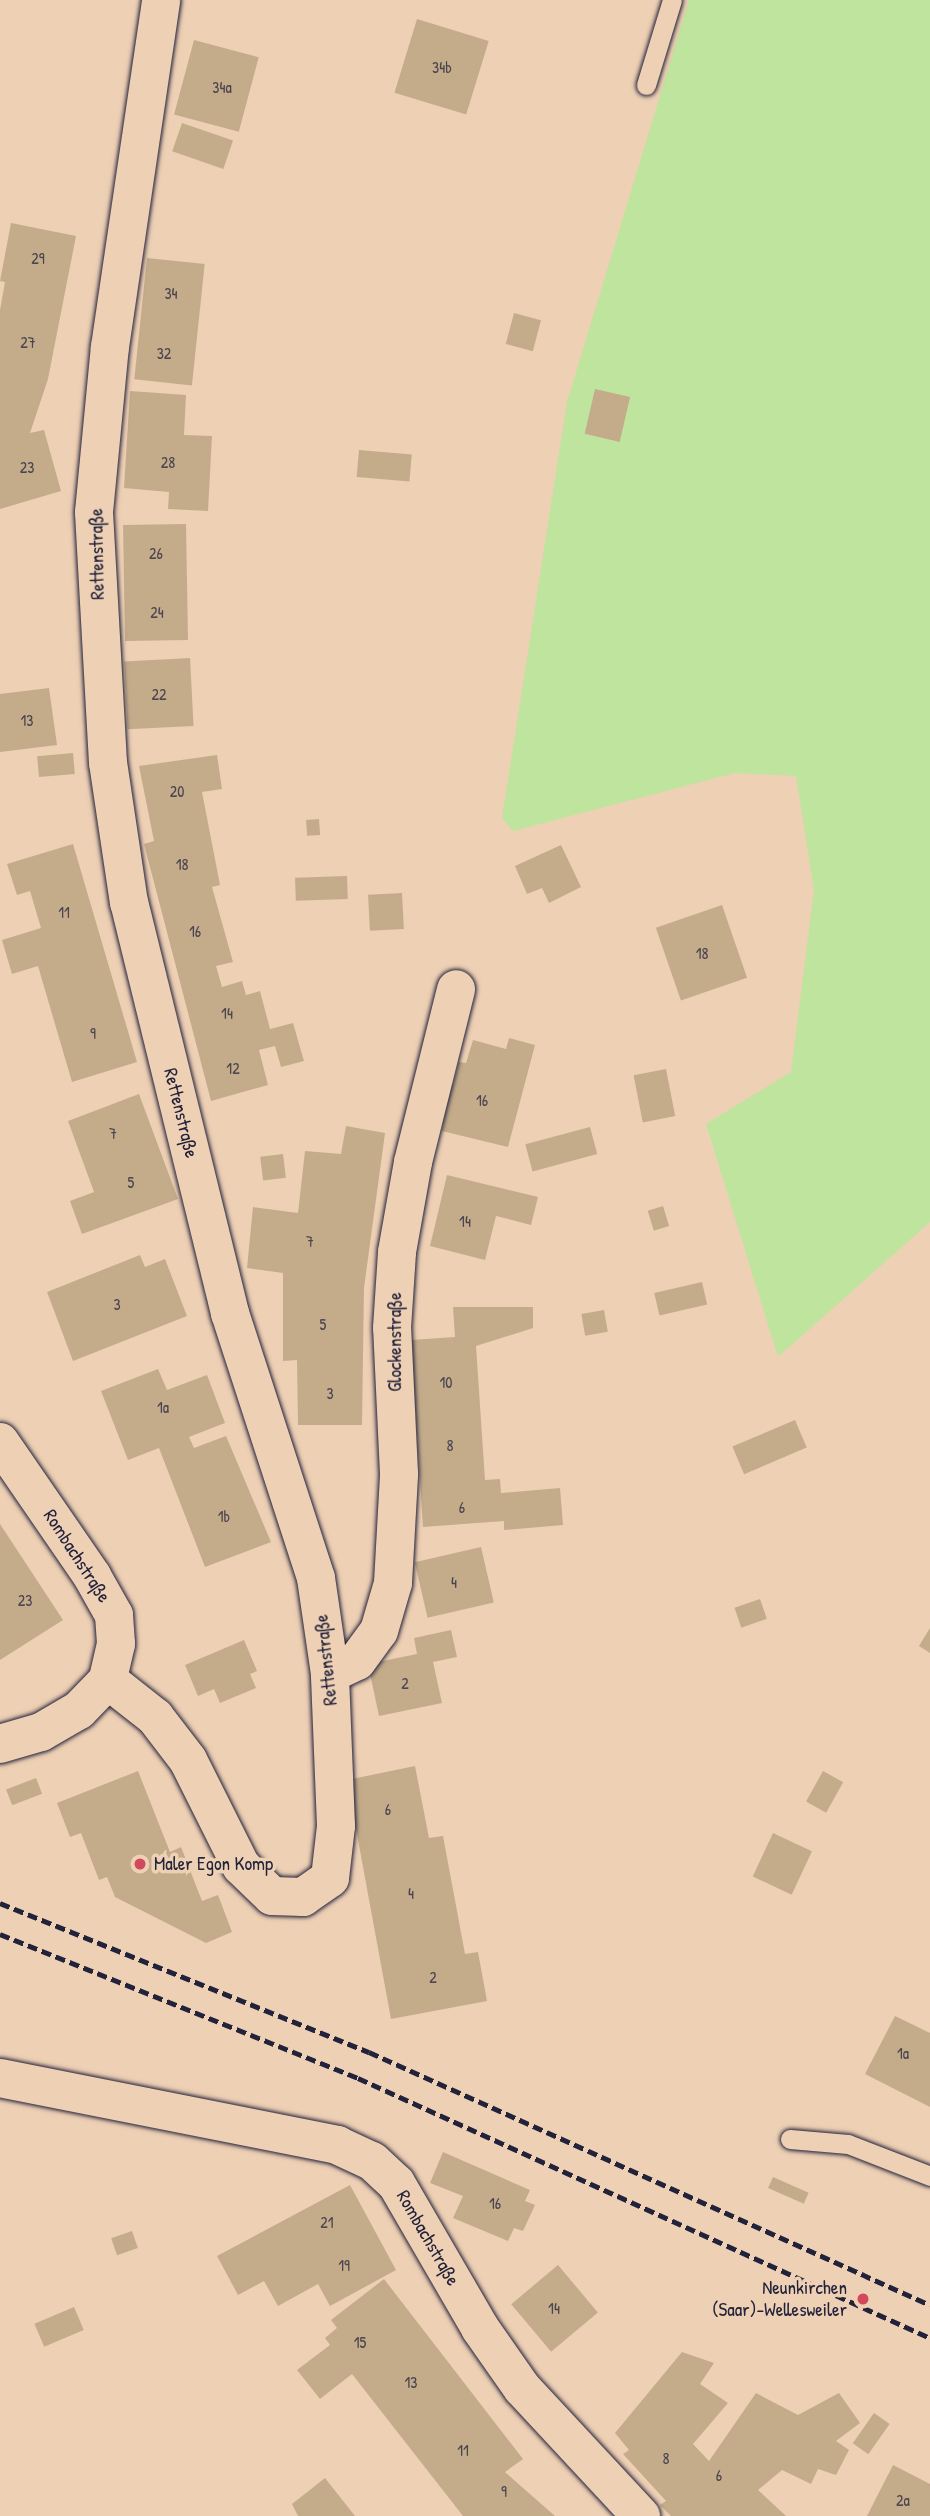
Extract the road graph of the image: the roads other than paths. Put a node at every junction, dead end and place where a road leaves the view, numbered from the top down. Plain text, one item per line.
1 (162, 0) edge
2 (672, 0) edge
3 (646, 85) dead end
4 (456, 989) dead end
5 (0, 1442) edge
6 (330, 1674) junction
7 (108, 1680) junction
8 (0, 1744) edge
9 (0, 2078) edge
10 (790, 2139) dead end
11 (930, 2176) edge
12 (641, 2516) edge

1 - 6 street, Rettenstraße
2 - 3 lane
4 - 6 street, Glockenstraße
5 - 7 street, Rombachstraße
6 - 7 street, Rettenstraße
7 - 8 street
9 - 12 street, Rombachstraße
10 - 11 lane

